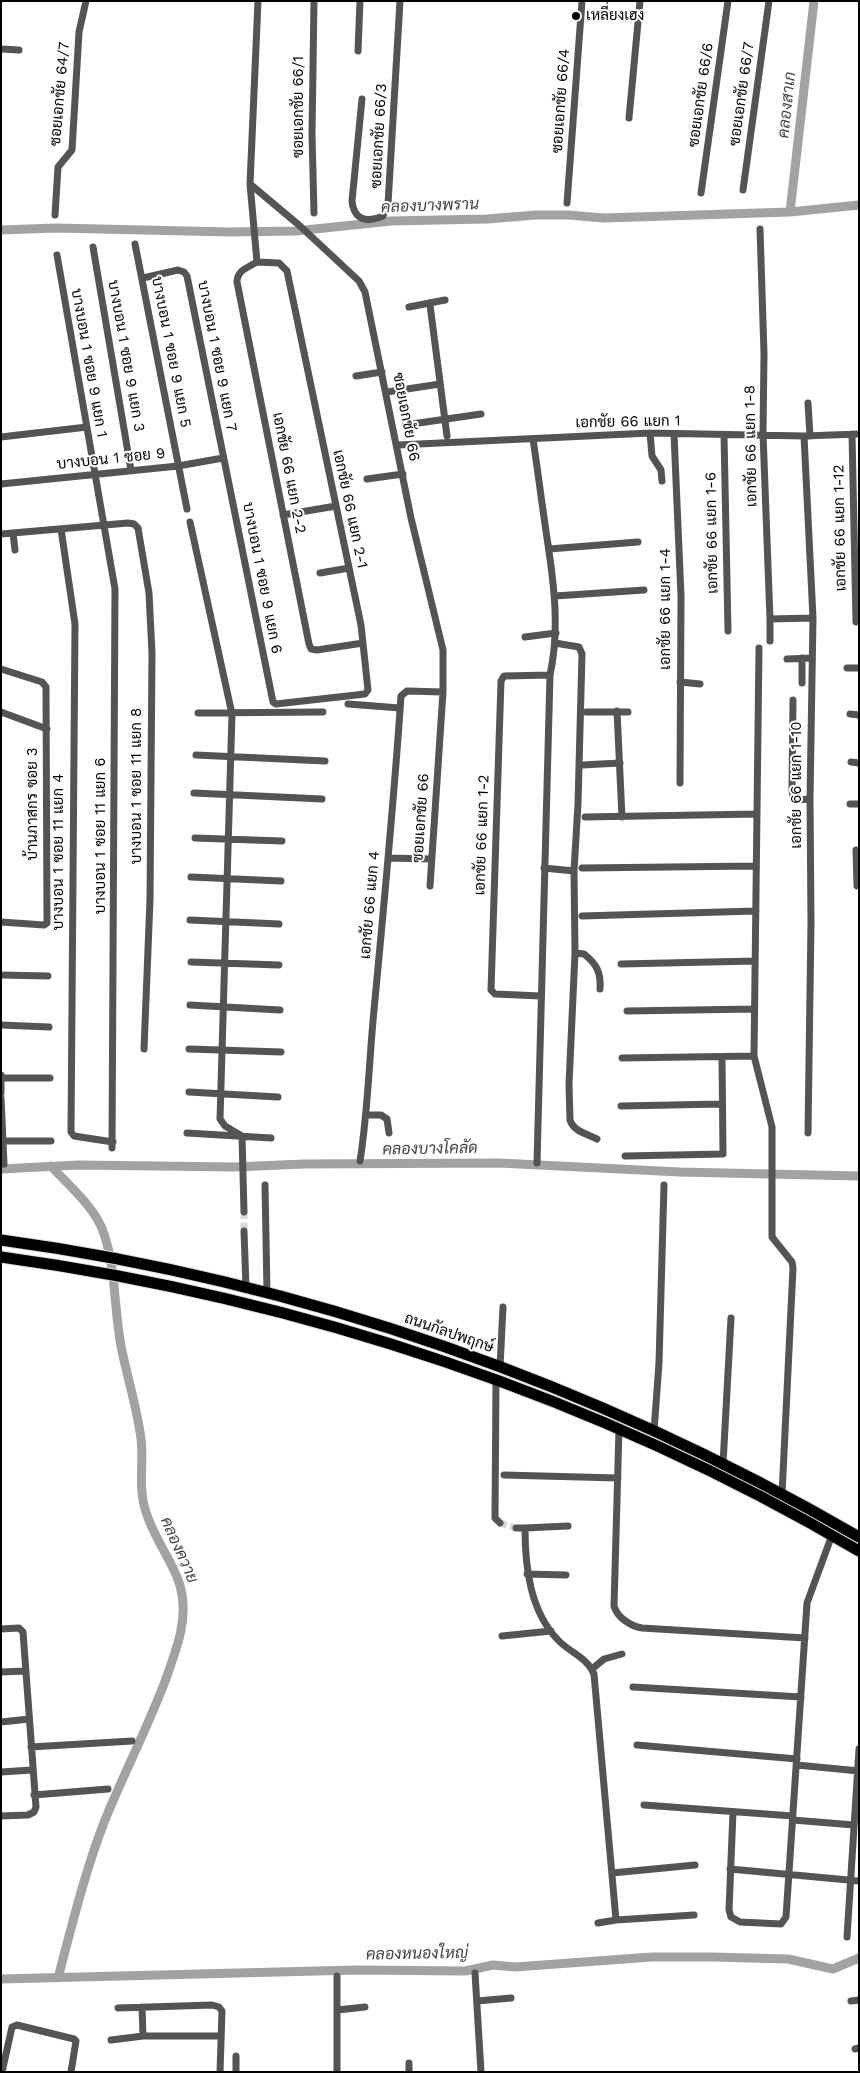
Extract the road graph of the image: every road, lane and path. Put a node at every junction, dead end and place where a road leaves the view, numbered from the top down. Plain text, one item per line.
1 (86, 1) edge
2 (258, 1) edge
3 (314, 1) edge
4 (360, 1) edge
5 (400, 1) edge
6 (582, 1) edge
7 (640, 1) edge
8 (728, 1) edge
9 (769, 1) edge
10 (1, 49) edge
11 (19, 50) dead end
12 (358, 51) dead end
13 (362, 99) dead end
14 (629, 118) dead end
15 (250, 184) junction
16 (743, 190) dead end
17 (701, 193) dead end
18 (567, 203) dead end
19 (314, 213) dead end
20 (55, 215) dead end
21 (760, 229) dead end
22 (135, 244) dead end
23 (93, 247) dead end
24 (57, 255) dead end
25 (257, 262) junction
26 (143, 278) junction
27 (445, 300) dead end
28 (430, 305) junction
29 (409, 307) dead end
30 (382, 372) junction
31 (356, 376) dead end
32 (440, 384) junction
33 (387, 392) junction
34 (808, 403) dead end
35 (481, 414) dead end
36 (445, 419) junction
37 (405, 425) dead end
38 (87, 428) junction
39 (650, 433) junction
40 (674, 434) junction
41 (763, 434) junction
42 (855, 434) edge
43 (724, 435) junction
44 (447, 436) dead end
45 (807, 436) junction
46 (1, 437) edge
47 (533, 439) junction
48 (398, 445) junction
49 (223, 458) junction
50 (178, 466) junction
51 (131, 470) junction
52 (403, 474) junction
53 (95, 475) junction
54 (367, 479) dead end
55 (662, 481) dead end
56 (1, 484) edge
57 (336, 506) junction
58 (187, 509) dead end
59 (283, 515) junction
60 (190, 522) dead end
61 (103, 525) junction
62 (61, 529) junction
63 (13, 533) junction
64 (1, 534) edge
65 (638, 542) dead end
66 (549, 549) junction
67 (15, 550) dead end
68 (348, 568) junction
69 (320, 573) dead end
70 (644, 590) dead end
71 (555, 596) junction
72 (813, 618) junction
73 (770, 619) junction
74 (856, 622) dead end
75 (728, 631) dead end
76 (556, 633) junction
77 (525, 637) dead end
78 (770, 641) dead end
79 (363, 643) junction
80 (555, 643) junction
81 (759, 648) dead end
82 (802, 658) junction
83 (812, 658) junction
84 (787, 659) dead end
85 (847, 668) dead end
86 (859, 668) edge
87 (1, 669) edge
88 (550, 675) junction
89 (680, 682) junction
90 (802, 683) dead end
91 (700, 684) dead end
92 (443, 692) junction
93 (793, 700) dead end
94 (274, 703) joint
95 (348, 704) dead end
96 (400, 708) junction
97 (617, 711) junction
98 (1, 712) edge
99 (323, 712) dead end
100 (586, 712) dead end
101 (628, 712) dead end
102 (198, 713) dead end
103 (232, 714) junction
104 (850, 714) dead end
105 (859, 715) edge
106 (46, 728) junction
107 (196, 755) dead end
108 (232, 757) junction
109 (325, 761) dead end
110 (620, 763) junction
111 (582, 765) dead end
112 (680, 783) dead end
113 (194, 793) dead end
114 (230, 795) junction
115 (322, 799) dead end
116 (810, 799) junction
117 (850, 804) dead end
118 (859, 804) edge
119 (757, 814) junction
120 (585, 817) dead end
121 (622, 817) junction
122 (195, 838) dead end
123 (229, 839) junction
124 (282, 841) dead end
125 (847, 850) dead end
126 (857, 850) edge
127 (388, 858) junction
128 (432, 859) junction
129 (756, 866) junction
130 (544, 868) junction
131 (582, 868) dead end
132 (574, 871) junction
133 (191, 877) dead end
134 (228, 878) junction
135 (281, 881) dead end
136 (430, 886) dead end
137 (857, 886) dead end
138 (756, 912) junction
139 (582, 916) dead end
140 (190, 920) dead end
141 (226, 921) junction
142 (1, 922) edge
143 (279, 924) dead end
144 (575, 953) junction
145 (755, 961) junction
146 (190, 962) dead end
147 (225, 963) junction
148 (621, 964) dead end
149 (279, 965) dead end
150 (1, 975) edge
151 (48, 976) dead end
152 (600, 989) dead end
153 (541, 996) junction
154 (190, 1005) dead end
155 (224, 1006) junction
156 (754, 1009) junction
157 (280, 1010) dead end
158 (627, 1011) dead end
159 (1, 1025) edge
160 (48, 1027) dead end
161 (144, 1049) dead end
162 (189, 1049) dead end
163 (222, 1051) junction
164 (281, 1052) dead end
165 (754, 1056) junction
166 (722, 1057) junction
167 (622, 1058) dead end
168 (1, 1074) edge
169 (2, 1078) edge
170 (50, 1078) dead end
171 (189, 1092) dead end
172 (1, 1093) edge
173 (221, 1093) junction
174 (278, 1097) dead end
175 (1, 1098) edge
176 (722, 1104) junction
177 (621, 1106) dead end
178 (367, 1115) junction
179 (389, 1133) dead end
180 (808, 1133) dead end
181 (186, 1134) dead end
182 (242, 1136) junction
183 (270, 1138) dead end
184 (597, 1139) dead end
185 (3, 1141) edge
186 (51, 1142) dead end
187 (113, 1145) joint
188 (625, 1156) dead end
189 (360, 1161) dead end
190 (537, 1163) dead end
191 (4, 1164) dead end
192 (265, 1185) dead end
193 (664, 1185) dead end
194 (244, 1212) tunnel mouth
195 (244, 1231) tunnel mouth
196 (1, 1240) edge
197 (1, 1257) edge
198 (246, 1287) junction
199 (267, 1292) junction
200 (503, 1307) dead end
201 (731, 1318) dead end
202 (500, 1367) junction
203 (496, 1381) junction
204 (619, 1430) junction
205 (654, 1431) junction
206 (723, 1464) junction
207 (504, 1475) dead end
208 (618, 1478) junction
209 (782, 1494) junction
210 (500, 1523) dead end
211 (568, 1526) dead end
212 (516, 1528) tunnel mouth
213 (524, 1528) junction
214 (832, 1534) junction
215 (859, 1536) edge
216 (859, 1550) edge
217 (528, 1574) junction
218 (566, 1576) dead end
219 (1, 1629) edge
220 (551, 1631) junction
221 (502, 1636) dead end
222 (805, 1638) junction
223 (622, 1654) dead end
224 (592, 1669) junction
225 (26, 1671) junction
226 (1, 1672) edge
227 (633, 1687) dead end
228 (801, 1697) junction
229 (29, 1720) junction
230 (1, 1722) edge
231 (132, 1741) dead end
232 (637, 1745) dead end
233 (31, 1747) junction
234 (859, 1749) edge
235 (797, 1762) junction
236 (32, 1770) junction
237 (858, 1771) edge
238 (1, 1772) edge
239 (108, 1790) dead end
240 (34, 1795) junction
241 (644, 1805) dead end
242 (733, 1812) junction
243 (1, 1816) edge
244 (793, 1818) junction
245 (854, 1825) junction
246 (695, 1866) dead end
247 (730, 1869) junction
248 (612, 1873) junction
249 (789, 1875) junction
250 (850, 1880) junction
251 (859, 1881) edge
252 (694, 1915) dead end
253 (616, 1920) junction
254 (598, 1922) dead end
255 (847, 1937) dead end
256 (475, 1973) dead end
257 (337, 1976) dead end
258 (511, 1998) dead end
259 (477, 2000) junction
260 (142, 2007) junction
261 (365, 2007) dead end
262 (118, 2008) dead end
263 (337, 2010) junction
264 (143, 2036) junction
265 (221, 2036) junction
266 (111, 2040) dead end
267 (236, 2056) dead end
268 (409, 2063) dead end
269 (2, 2072) edge
270 (71, 2072) edge
271 (220, 2072) edge
272 (236, 2072) edge
273 (337, 2072) edge
274 (409, 2072) edge
275 (481, 2072) edge

1 - 20 street, ซอยเอกชัย 64/7
2 - 15 street
3 - 19 street, ซอยเอกชัย 66/1
4 - 12 street
5 - 13 street, ซอยเอกชัย 66/3
6 - 18 street, ซอยเอกชัย 66/4
7 - 14 street
8 - 17 street, ซอยเอกชัย 66/6
9 - 16 street, ซอยเอกชัย 66/7
10 - 11 street
15 - 25 street
15 - 30 street, ซอยเอกชัย 66
21 - 41 street, เอกชัย 66 แยก 1-8
22 - 26 street, บางบอน 1 ซอย 9 แยก 5
23 - 51 street, บางบอน 1 ซอย 9 แยก 3
24 - 38 street, บางบอน 1 ซอย 9 แยก 1
25 - 57 street, เอกชัย 66 แยก 2-1
25 - 59 street, เอกชัย 66 แยก 2-2
26 - 49 street, บางบอน 1 ซอย 9 แยก 7
26 - 50 street, บางบอน 1 ซอย 9 แยก 5
27 - 28 street
28 - 29 street
28 - 32 street
30 - 31 street
30 - 33 street, ซอยเอกชัย 66
32 - 33 street
32 - 36 street
33 - 48 street, ซอยเอกชัย 66
34 - 45 street, เอกชัย 66 แยก 1-10
35 - 36 street
36 - 37 street
36 - 44 street
38 - 46 street
38 - 53 street, บางบอน 1 ซอย 9 แยก 1
39 - 40 street, เอกชัย 66 แยก 1
39 - 47 street, เอกชัย 66 แยก 1
39 - 55 street
40 - 43 street, เอกชัย 66 แยก 1
40 - 89 street, เอกชัย 66 แยก 1-4
41 - 43 street, เอกชัย 66 แยก 1
41 - 45 street, เอกชัย 66 แยก 1
41 - 73 street, เอกชัย 66 แยก 1-8
42 - 45 street, เอกชัย 66 แยก 1
42 - 74 street, เอกชัย 66 แยก 1-12
43 - 75 street, เอกชัย 66 แยก 1-6
45 - 72 street, เอกชัย 66 แยก 1-10
47 - 48 street, เอกชัย 66 แยก 1
47 - 66 street
48 - 52 street, ซอยเอกชัย 66
49 - 50 street, บางบอน 1 ซอย 9
49 - 94 street, บางบอน 1 ซอย 9 แยก 6
50 - 51 street, บางบอน 1 ซอย 9
50 - 58 street, บางบอน 1 ซอย 9 แยก 5
51 - 53 street, บางบอน 1 ซอย 9
52 - 54 street
52 - 92 street, ซอยเอกชัย 66
53 - 56 street, บางบอน 1 ซอย 9
53 - 61 street, บางบอน 1 ซอย 9 แยก 1
57 - 59 street
57 - 68 street, เอกชัย 66 แยก 2-1
59 - 79 street, เอกชัย 66 แยก 2-2
60 - 103 street
61 - 62 street
61 - 161 street, บางบอน 1 ซอย 11 แยก 8
61 - 187 street, บางบอน 1 ซอย 11 แยก 6
62 - 63 street
62 - 187 street, บางบอน 1 ซอย 11 แยก 4
63 - 64 street
63 - 67 street
65 - 66 street
66 - 71 street
68 - 69 street
68 - 79 street, เอกชัย 66 แยก 2-1
70 - 71 street
71 - 76 street
72 - 73 street
72 - 83 street, เอกชัย 66 แยก 1-10
73 - 78 street, เอกชัย 66 แยก 1-8
76 - 77 street
76 - 80 street
79 - 94 street, เอกชัย 66 แยก 2-1
80 - 88 street
80 - 132 street
81 - 119 street
82 - 83 street
82 - 84 street
82 - 90 street
83 - 116 street, เอกชัย 66 แยก 1-10
85 - 86 street
87 - 106 street, บ้านภาสกร ซอย 3
88 - 130 street
88 - 153 street, เอกชัย 66 แยก 1-2
89 - 91 street
89 - 112 street, เอกชัย 66 แยก 1-4
92 - 96 street
92 - 128 street, ซอยเอกชัย 66
93 - 116 street
95 - 96 street
96 - 127 street, เอกชัย 66 แยก 4
97 - 100 street
97 - 101 street
97 - 110 street
98 - 106 street
99 - 103 street
102 - 103 street
103 - 108 street
104 - 105 street
106 - 142 street, บ้านภาสกร ซอย 3
107 - 108 street
108 - 109 street
108 - 114 street
110 - 111 street
110 - 121 street
113 - 114 street
114 - 115 street
114 - 123 street
116 - 180 street, เอกชัย 66 แยก 1-10
117 - 118 street
119 - 121 street
119 - 129 street
120 - 121 street
122 - 123 street
123 - 124 street
123 - 134 street
125 - 126 street
126 - 137 street
127 - 128 street
127 - 178 street, เอกชัย 66 แยก 4
128 - 136 street, ซอยเอกชัย 66
129 - 131 street
129 - 138 street
130 - 132 street
130 - 153 street
132 - 144 street
133 - 134 street
134 - 135 street
134 - 141 street
138 - 139 street
138 - 145 street
140 - 141 street
141 - 143 street
141 - 147 street
144 - 152 street
144 - 184 street
145 - 148 street
145 - 156 street
146 - 147 street
147 - 149 street
147 - 155 street
150 - 151 street
153 - 190 street
154 - 155 street
155 - 157 street
155 - 163 street
156 - 158 street
156 - 165 street
159 - 160 street
162 - 163 street
163 - 164 street
163 - 173 street
165 - 166 street
165 - 209 street
166 - 167 street
166 - 176 street
168 - 169 street
169 - 170 street
169 - 172 street
171 - 173 street
173 - 174 street
173 - 182 street
175 - 185 street
176 - 177 street
176 - 188 street
178 - 179 street
178 - 189 street, เอกชัย 66 แยก 4
181 - 182 street
182 - 183 street
182 - 194 street
185 - 186 street
185 - 191 street
192 - 199 street
193 - 205 street
195 - 198 street
196 - 198 main road, ถนนกัลปพฤกษ์
197 - 203 main road, ถนนกัลปพฤกษ์
198 - 199 main road, ถนนกัลปพฤกษ์
199 - 202 main road, ถนนกัลปพฤกษ์
200 - 202 street
201 - 206 street
202 - 205 main road, ถนนกัลปพฤกษ์
203 - 204 main road, ถนนกัลปพฤกษ์
203 - 210 street
204 - 208 street
204 - 214 main road, ถนนกัลปพฤกษ์
205 - 206 main road, ถนนกัลปพฤกษ์
206 - 209 main road, ถนนกัลปพฤกษ์
207 - 208 street
208 - 222 street
209 - 215 main road, ถนนกัลปพฤกษ์
211 - 213 street
212 - 213 street
213 - 217 street
214 - 216 main road, ถนนกัลปพฤกษ์
214 - 222 street
217 - 218 street
217 - 220 street
219 - 225 street
220 - 221 street
220 - 224 street
222 - 228 street
223 - 224 street
224 - 248 street
225 - 226 street
225 - 229 street
227 - 228 street
228 - 235 street
229 - 230 street
229 - 233 street
231 - 233 street
232 - 235 street
233 - 236 street
234 - 237 street
235 - 237 street
235 - 244 street
236 - 238 street
236 - 240 street
237 - 245 street
239 - 240 street
240 - 243 street
241 - 242 street
242 - 244 street
242 - 247 street
244 - 245 street
244 - 249 street
245 - 250 street
246 - 248 street
247 - 249 street
247 - 249 street
248 - 253 street
249 - 250 street
250 - 251 street
250 - 255 street
252 - 253 street
253 - 254 street
256 - 259 street
257 - 263 street
258 - 259 street
259 - 275 street
260 - 262 street
260 - 264 street
260 - 265 street
261 - 263 street
263 - 273 street
264 - 265 street
264 - 266 street
265 - 271 street
267 - 272 street
268 - 274 street
269 - 270 street

